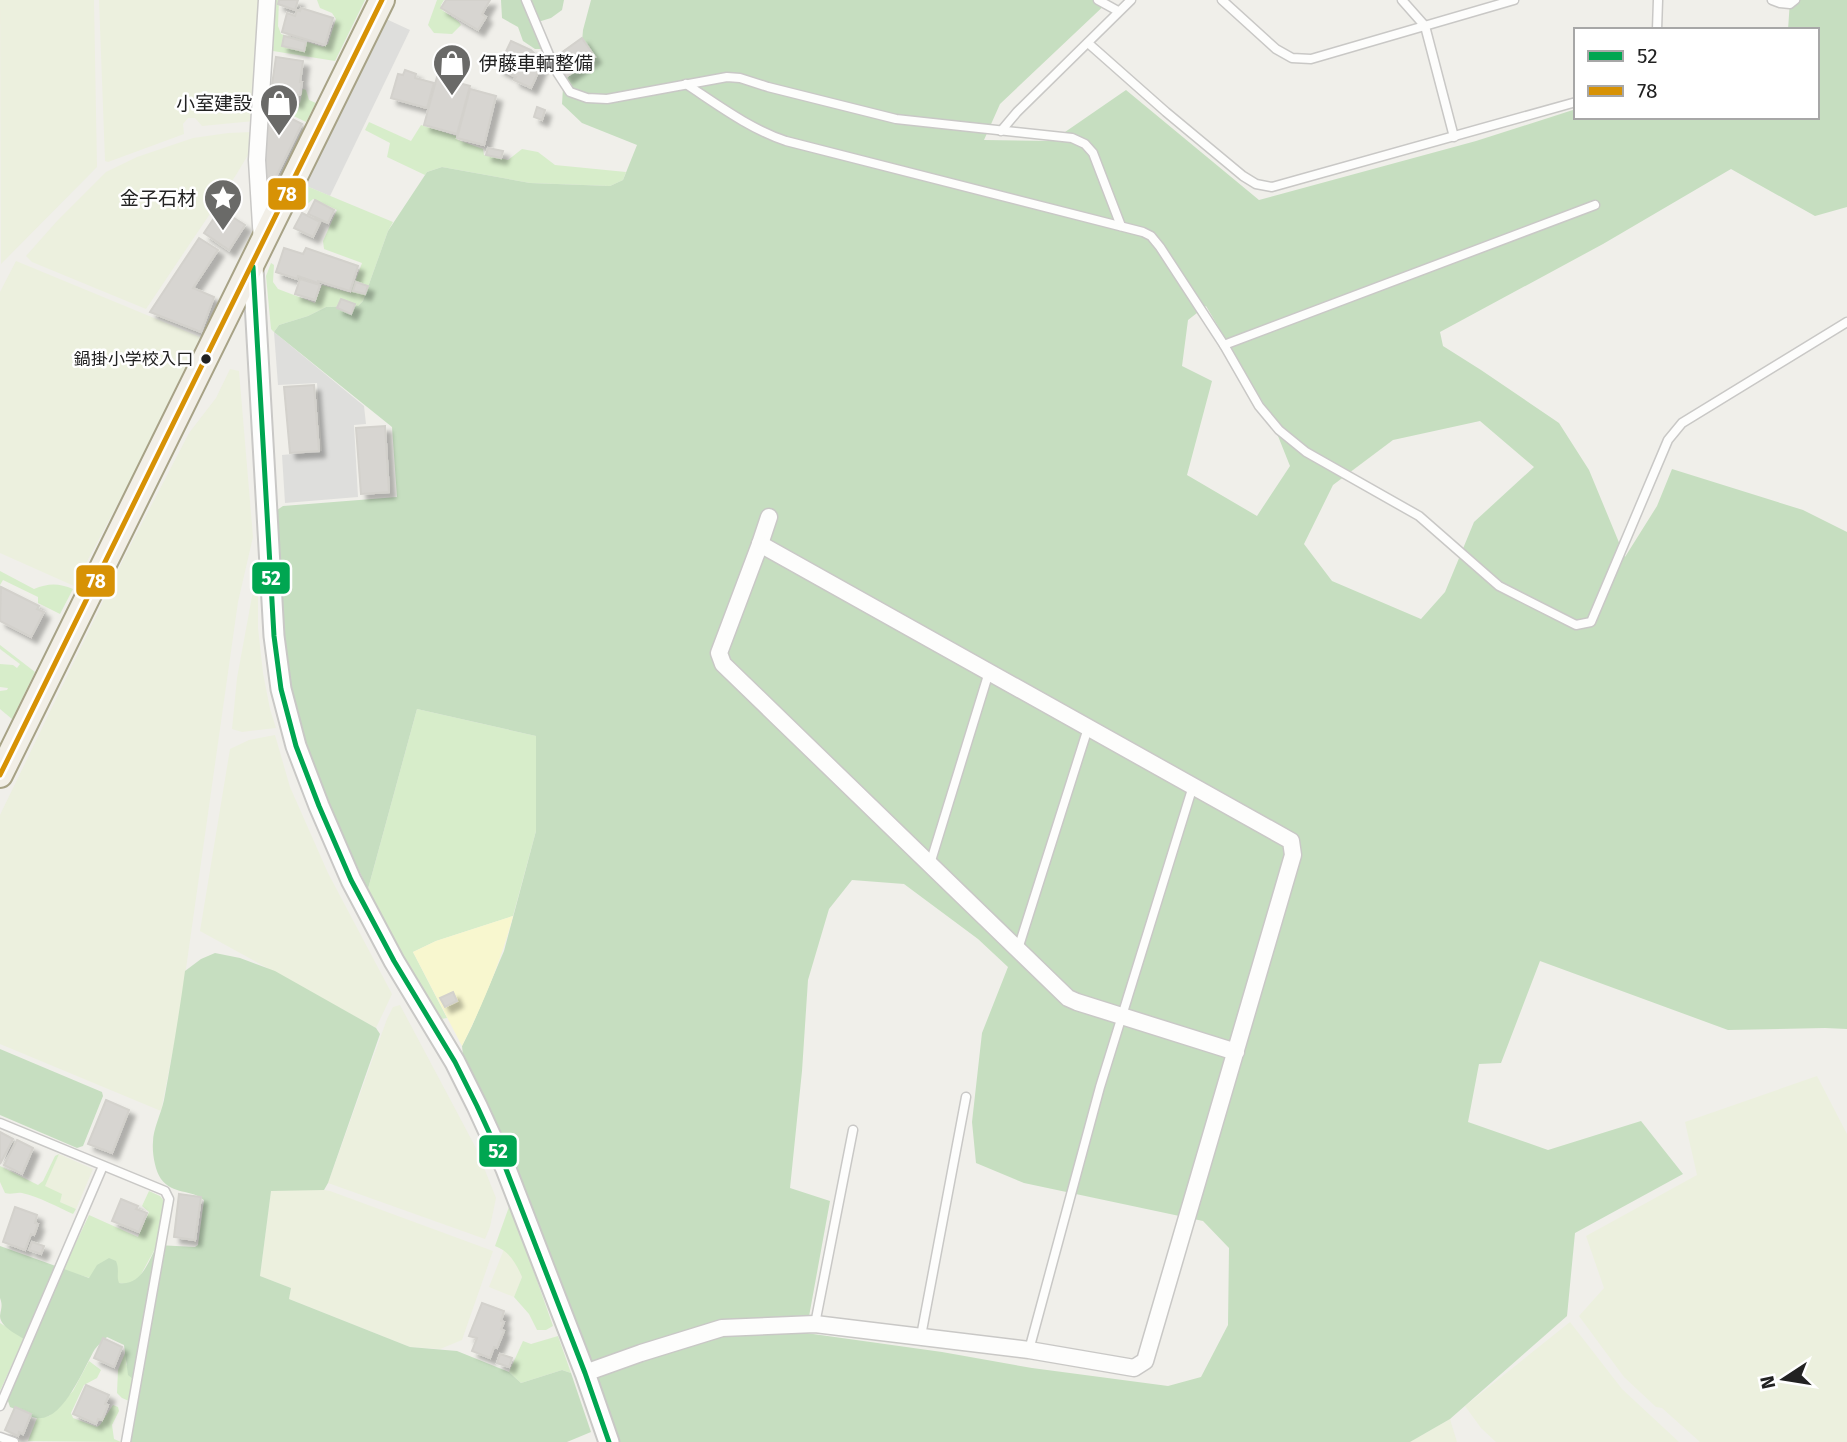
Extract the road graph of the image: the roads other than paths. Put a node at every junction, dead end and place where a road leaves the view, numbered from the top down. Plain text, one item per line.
1 (267, 0) edge
2 (382, 0) edge
3 (526, 0) edge
4 (1098, 0) edge
5 (1130, 0) edge
6 (1222, 0) edge
7 (1402, 0) edge
8 (1514, 0) edge
9 (1658, 0) edge
10 (1772, 0) edge
11 (1795, 0) edge
12 (1118, 11) junction
13 (1425, 26) junction
14 (1657, 28) edge
15 (1088, 43) junction
16 (686, 84) junction
17 (1574, 103) edge
18 (1002, 131) junction
19 (1454, 137) junction
20 (1595, 205) dead end
21 (1121, 226) junction
22 (258, 258) junction
23 (1847, 322) edge
24 (1224, 345) junction
25 (769, 517) dead end
26 (760, 544) junction
27 (989, 672) junction
28 (1088, 728) junction
29 (0, 775) edge
30 (1192, 786) junction
31 (930, 864) junction
32 (1018, 949) junction
33 (1122, 1016) junction
34 (1236, 1052) junction
35 (966, 1097) dead end
36 (0, 1124) edge
37 (852, 1130) dead end
38 (103, 1166) junction
39 (815, 1324) junction
40 (921, 1336) junction
41 (1029, 1350) junction
42 (585, 1373) junction
43 (0, 1406) edge
44 (0, 1437) edge
45 (14, 1442) edge
46 (126, 1442) edge
47 (609, 1442) edge

1 - 22 street
2 - 22 main road
3 - 16 lane
4 - 12 lane
5 - 12 lane
6 - 13 lane
7 - 13 lane
8 - 13 lane
9 - 14 lane
10 - 11 lane
12 - 15 lane
13 - 19 lane
15 - 18 lane
15 - 19 lane
16 - 18 lane
16 - 21 lane
17 - 19 lane
18 - 21 lane
20 - 24 lane
21 - 24 lane
22 - 29 main road
22 - 42 street
23 - 24 lane
25 - 26 street
26 - 27 street
26 - 31 street
27 - 28 street
27 - 31 lane
28 - 30 street
28 - 32 lane
30 - 33 lane
30 - 34 street
31 - 32 street
32 - 33 street
33 - 34 street
33 - 41 lane
34 - 41 street
35 - 40 lane
36 - 38 lane
37 - 39 lane
38 - 43 lane
38 - 46 lane
39 - 40 street
39 - 42 street
40 - 41 street
42 - 47 street
44 - 45 lane

